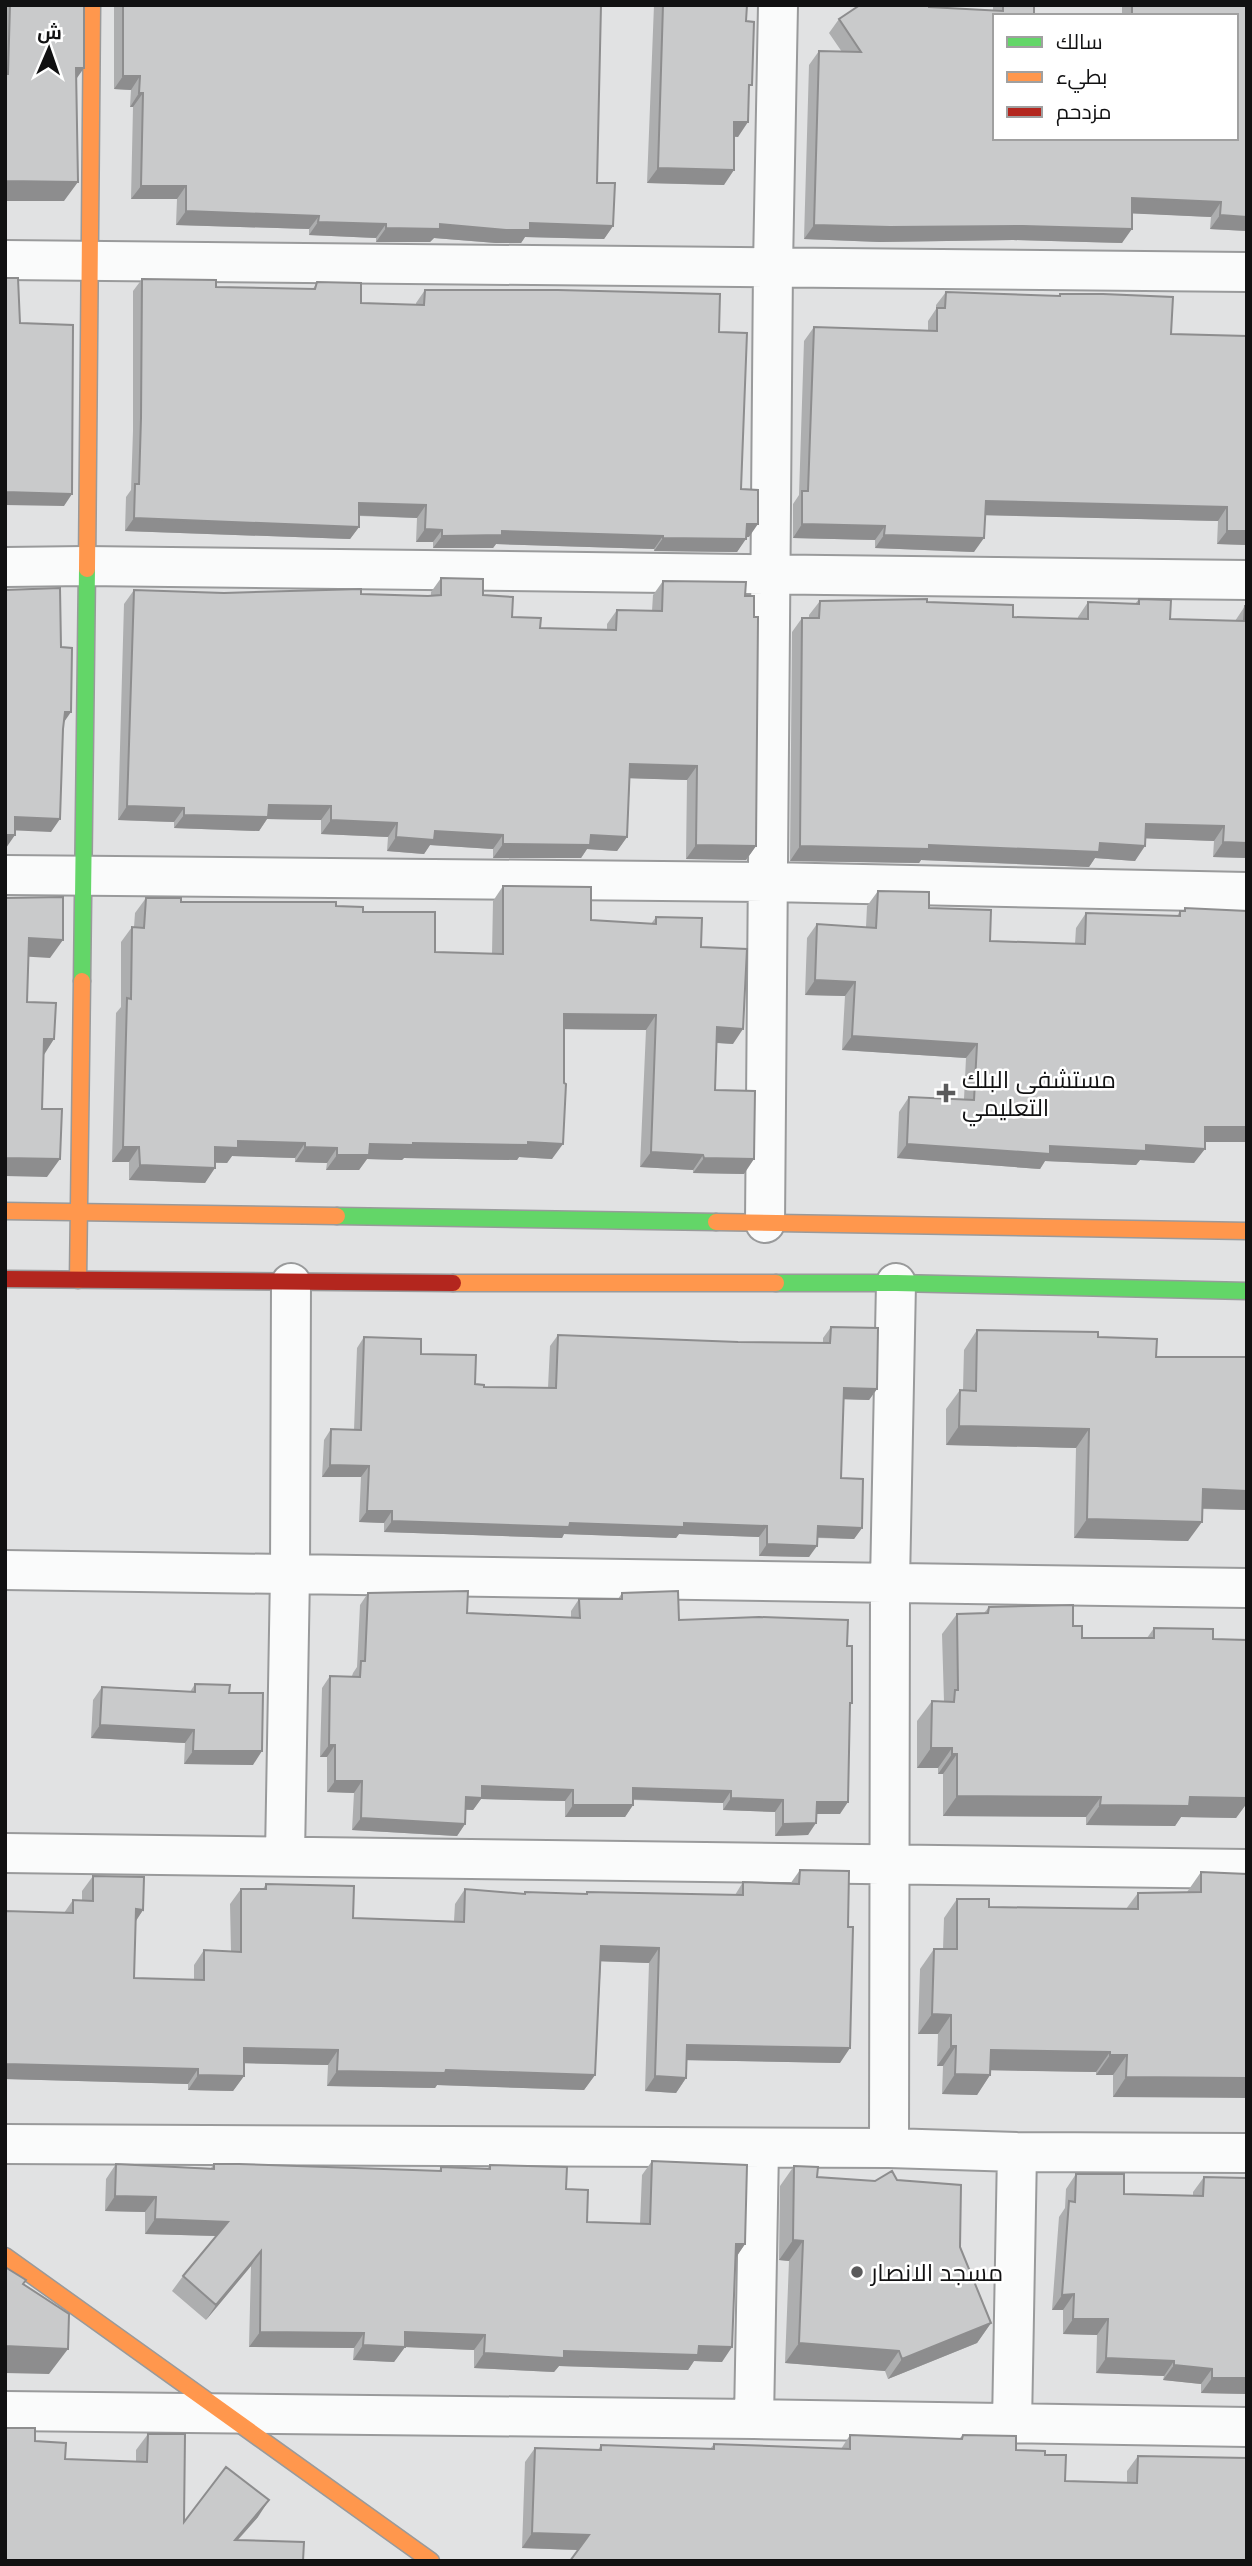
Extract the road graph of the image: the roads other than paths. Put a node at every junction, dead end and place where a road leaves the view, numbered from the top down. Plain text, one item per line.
1 (92, 5) edge
2 (779, 5) edge
3 (5, 260) edge
4 (91, 261) junction
5 (773, 266) junction
6 (1247, 272) edge
7 (85, 566) junction
8 (5, 567) edge
9 (770, 576) junction
10 (1247, 580) edge
11 (5, 875) edge
12 (82, 877) junction
13 (768, 882) junction
14 (1247, 892) edge
15 (5, 1211) edge
16 (78, 1212) junction
17 (765, 1223) junction
18 (1247, 1231) edge
19 (5, 1279) edge
20 (78, 1280) junction
21 (290, 1283) junction
22 (896, 1283) junction
23 (1247, 1291) edge
24 (5, 1570) edge
25 (290, 1575) junction
26 (891, 1582) junction
27 (1247, 1588) edge
28 (5, 1853) edge
29 (285, 1855) junction
30 (890, 1864) junction
31 (1247, 1869) edge
32 (5, 2144) edge
33 (889, 2148) junction
34 (759, 2149) junction
35 (1017, 2152) junction
36 (1247, 2153) edge
37 (5, 2256) edge
38 (5, 2411) edge
39 (228, 2414) junction
40 (754, 2419) junction
41 (1012, 2424) junction
42 (1247, 2427) edge
43 (431, 2561) edge

1 - 4 street
2 - 5 street
3 - 4 street
4 - 5 street
4 - 7 street
5 - 6 street
5 - 9 street
7 - 8 street
7 - 9 street
7 - 12 street
9 - 10 street
9 - 13 street
11 - 12 street
12 - 13 street
12 - 16 street
13 - 14 street
13 - 17 street
15 - 16 street
16 - 17 street
16 - 20 street
17 - 18 street
19 - 20 street
20 - 21 street
21 - 22 street
21 - 25 street
22 - 23 street
22 - 26 street
24 - 25 street
25 - 26 street
25 - 29 street
26 - 27 street
26 - 30 street
28 - 29 street
29 - 30 street
30 - 31 street
30 - 33 street
32 - 34 street
33 - 34 street
33 - 35 street
34 - 40 street
35 - 36 street
35 - 41 street
37 - 39 street
38 - 39 street
39 - 40 street
39 - 43 street
40 - 41 street
41 - 42 street

